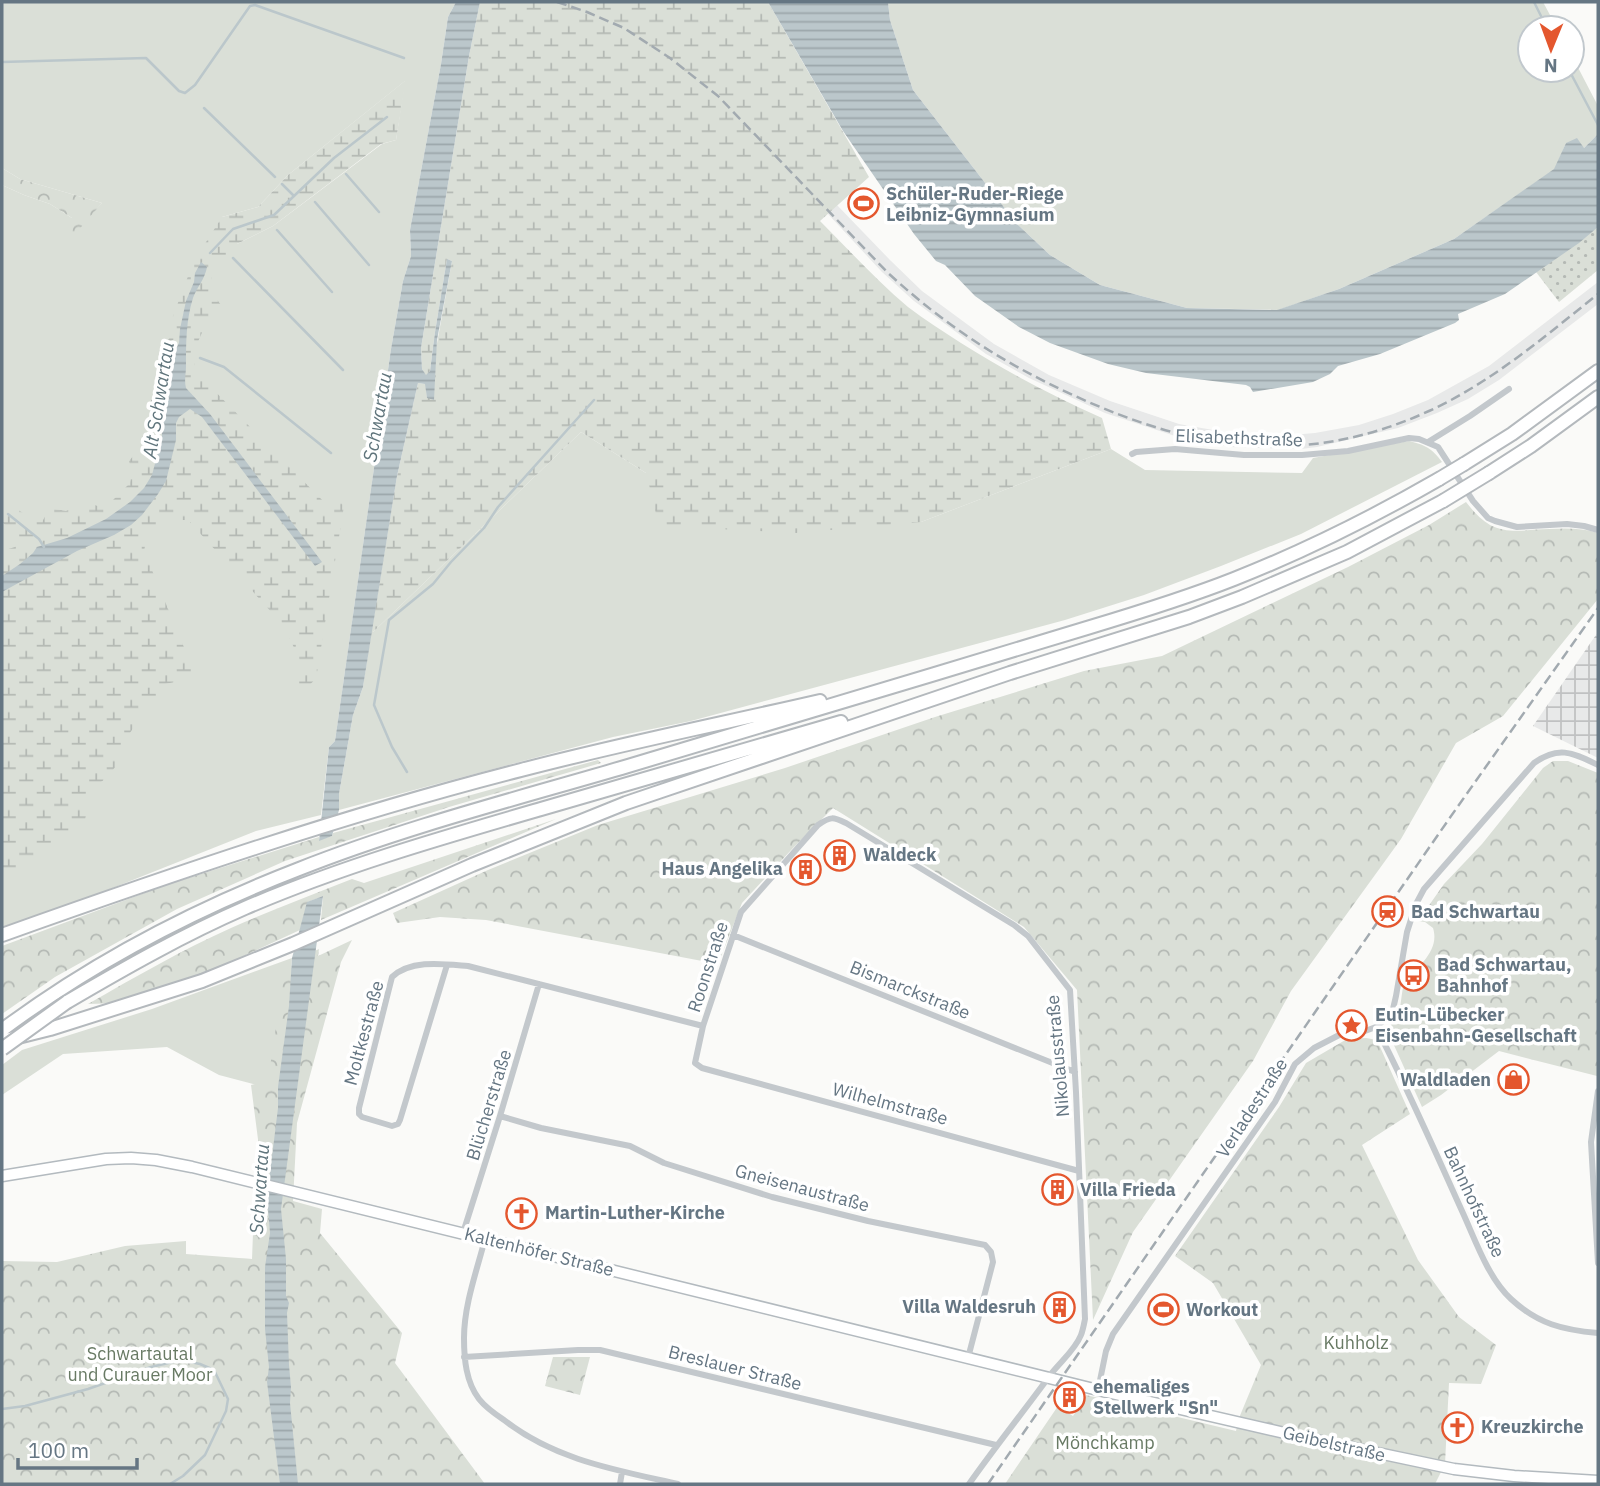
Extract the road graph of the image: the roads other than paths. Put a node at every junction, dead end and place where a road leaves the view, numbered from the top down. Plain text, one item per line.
1 (1598, 371) edge
2 (1508, 390) dead end
3 (1598, 397) edge
4 (1428, 442) junction
5 (1132, 454) dead end
6 (1598, 530) edge
7 (1010, 673) junction
8 (892, 687) junction
9 (1598, 765) edge
10 (818, 825) joint
11 (2, 935) edge
12 (733, 935) junction
13 (447, 965) junction
14 (539, 984) junction
15 (6, 1026) edge
16 (703, 1027) junction
17 (1376, 1027) junction
18 (2, 1041) edge
19 (2, 1049) edge
20 (695, 1063) joint
21 (1075, 1072) junction
22 (1598, 1091) edge
23 (500, 1116) junction
24 (1079, 1171) junction
25 (2, 1177) edge
26 (463, 1233) junction
27 (485, 1238) junction
28 (1598, 1263) edge
29 (1598, 1333) edge
30 (464, 1357) junction
31 (968, 1358) junction
32 (1049, 1378) junction
33 (1073, 1383) joint
34 (1098, 1390) junction
35 (996, 1446) junction
36 (622, 1472) junction
37 (1598, 1481) edge
38 (620, 1484) edge
39 (678, 1484) edge
40 (969, 1484) edge

1 - 8 highway, bridge
2 - 4 street
3 - 7 highway, bridge
4 - 5 street, Elisabethstraße
4 - 6 street
7 - 18 highway
7 - 19 highway, bridge
8 - 11 highway
8 - 15 highway
9 - 17 street
10 - 12 street, Roonstraße
10 - 21 street, Nikolausstraße
12 - 16 street, Roonstraße
12 - 21 street, Bismarckstraße
13 - 13 street, Moltkestraße
13 - 14 street, Moltkestraße
14 - 16 street, Moltkestraße
14 - 23 street, Blücherstraße
16 - 20 street, Roonstraße
17 - 29 street, Bahnhofstraße
17 - 34 street, Verladestraße
20 - 24 street, Wilhelmstraße
21 - 24 street, Nikolausstraße
22 - 28 street
23 - 26 street, Blücherstraße
23 - 31 street, Gneisenaustraße
24 - 32 street, Nikolausstraße
25 - 26 street, Kaltenhöfer Straße
26 - 27 street, Kaltenhöfer Straße
27 - 30 street
27 - 31 street, Kaltenhöfer Straße
30 - 35 street, Breslauer Straße
30 - 36 street
31 - 32 street, Kaltenhöfer Straße
32 - 33 street, Kaltenhöfer Straße
32 - 35 street, Nikolausstraße
33 - 34 street, Geibelstraße
34 - 37 street, Geibelstraße
35 - 40 street, Nikolausstraße
36 - 38 street
36 - 39 street

